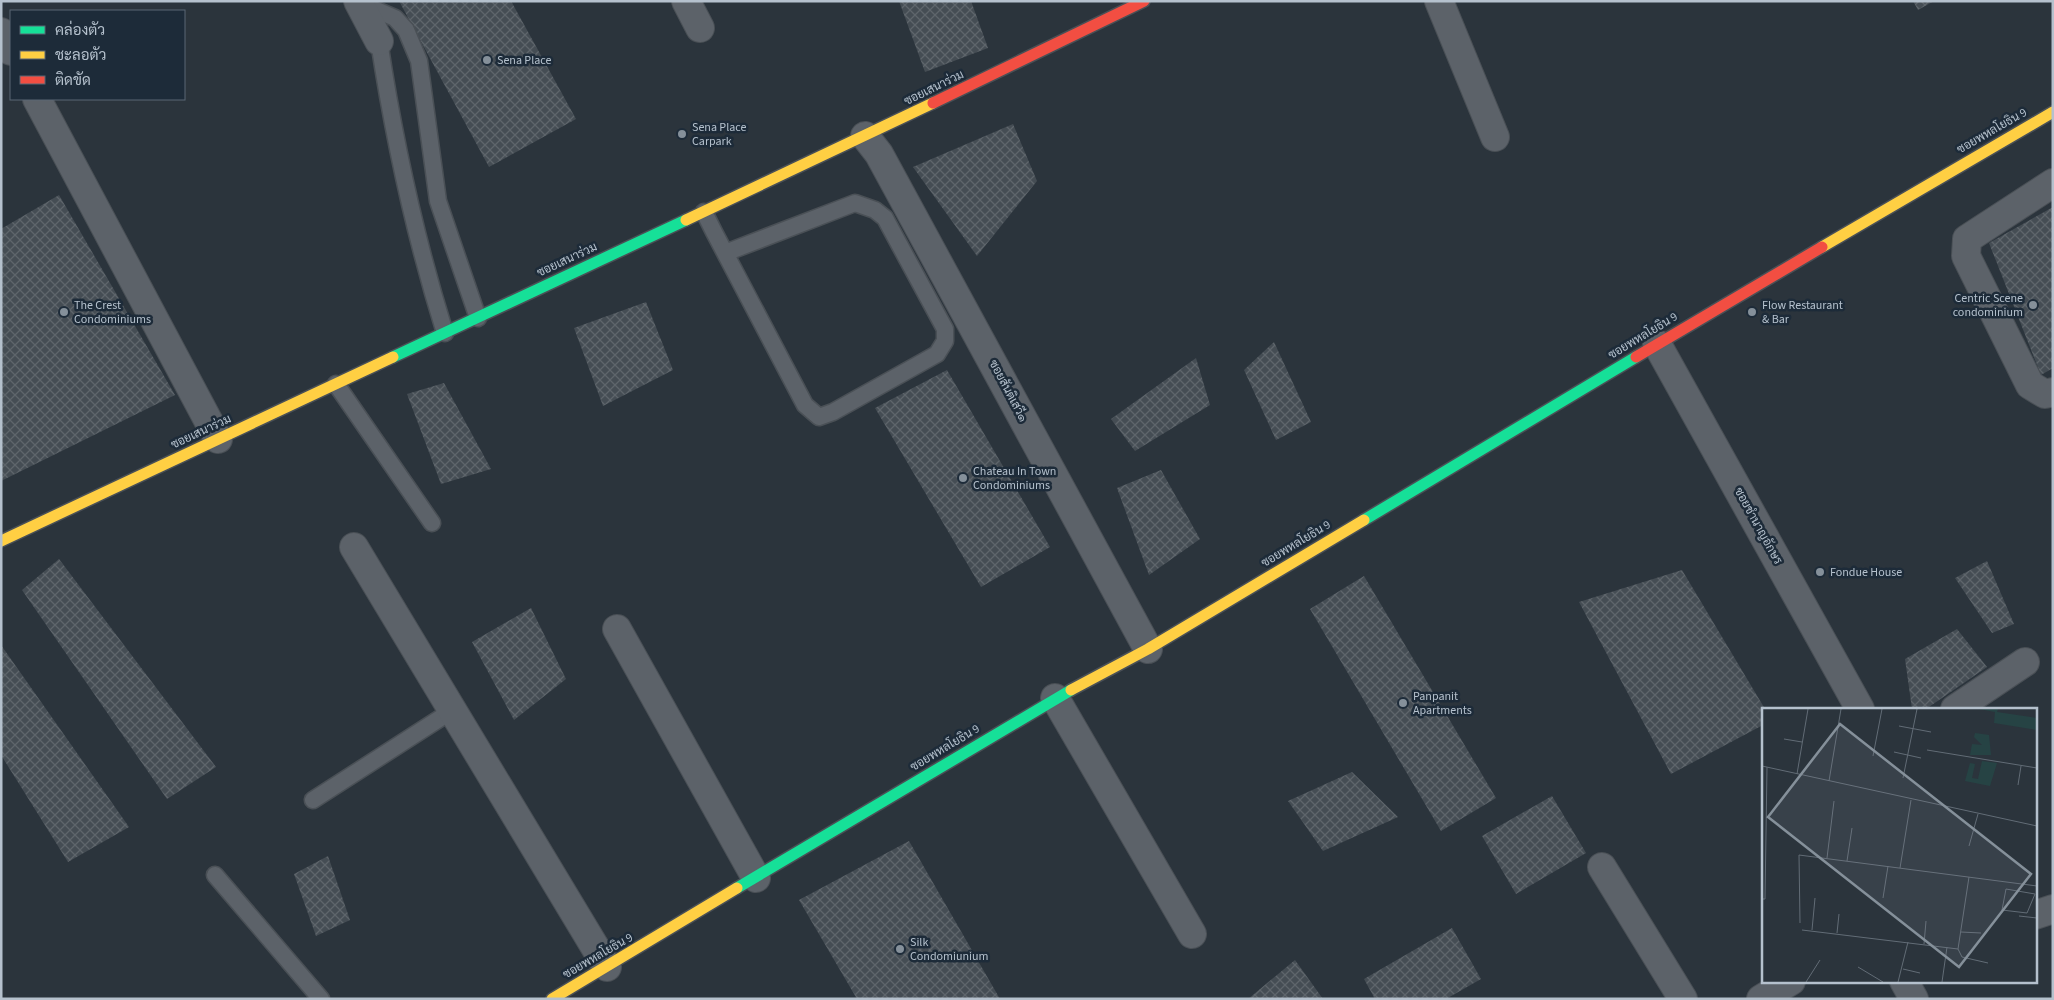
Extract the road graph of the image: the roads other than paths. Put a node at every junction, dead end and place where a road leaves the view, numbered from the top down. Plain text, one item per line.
1 (686, 1) edge
2 (1144, 1) edge
3 (1439, 1) edge
4 (358, 2) edge
5 (700, 28) dead end
6 (1, 32) edge
7 (379, 41) joint
8 (10, 49) edge
9 (38, 100) edge
10 (2053, 112) edge
11 (865, 136) junction
12 (1495, 138) dead end
13 (2053, 183) edge
14 (704, 212) junction
15 (725, 253) junction
16 (478, 318) junction
17 (445, 333) junction
18 (1657, 344) junction
19 (336, 384) junction
20 (2053, 392) edge
21 (218, 440) junction
22 (432, 522) dead end
23 (1, 541) edge
24 (354, 546) dead end
25 (617, 629) dead end
26 (1148, 649) junction
27 (2025, 662) dead end
28 (1056, 698) junction
29 (1859, 708) edge
30 (1956, 708) edge
31 (453, 710) junction
32 (314, 800) dead end
33 (1602, 868) dead end
34 (215, 874) dead end
35 (756, 878) junction
36 (2053, 910) edge
37 (2036, 915) edge
38 (1192, 934) dead end
39 (607, 966) junction
40 (1789, 982) edge
41 (1905, 982) edge
42 (321, 999) edge
43 (552, 999) edge
44 (1683, 999) edge
45 (1761, 999) edge
46 (1914, 999) edge

1 - 5 street
2 - 11 street, ซอยเสนาร่วม
3 - 12 street
4 - 7 street
4 - 16 lane
6 - 8 street
7 - 17 lane
9 - 21 street
10 - 18 street, ซอยพหลโยธิน 9
11 - 14 street, ซอยเสนาร่วม
11 - 26 street, ซอยสันติเสวี๑
13 - 20 street
14 - 15 lane
14 - 16 street, ซอยเสนาร่วม
15 - 15 lane
16 - 17 street, ซอยเสนาร่วม
17 - 19 street, ซอยเสนาร่วม
18 - 26 street, ซอยพหลโยธิน 9
18 - 29 street, ซอยชำนาญอักษร
19 - 21 street, ซอยเสนาร่วม
19 - 22 lane
21 - 23 street, ซอยเสนาร่วม
24 - 31 street
25 - 35 street
26 - 28 street, ซอยพหลโยธิน 9
27 - 30 street
28 - 35 street, ซอยพหลโยธิน 9
28 - 38 street
31 - 32 lane
31 - 39 street
33 - 44 street
34 - 42 lane
35 - 39 street, ซอยพหลโยธิน 9
36 - 37 street
39 - 43 street, ซอยพหลโยธิน 9
40 - 45 street
41 - 46 street

